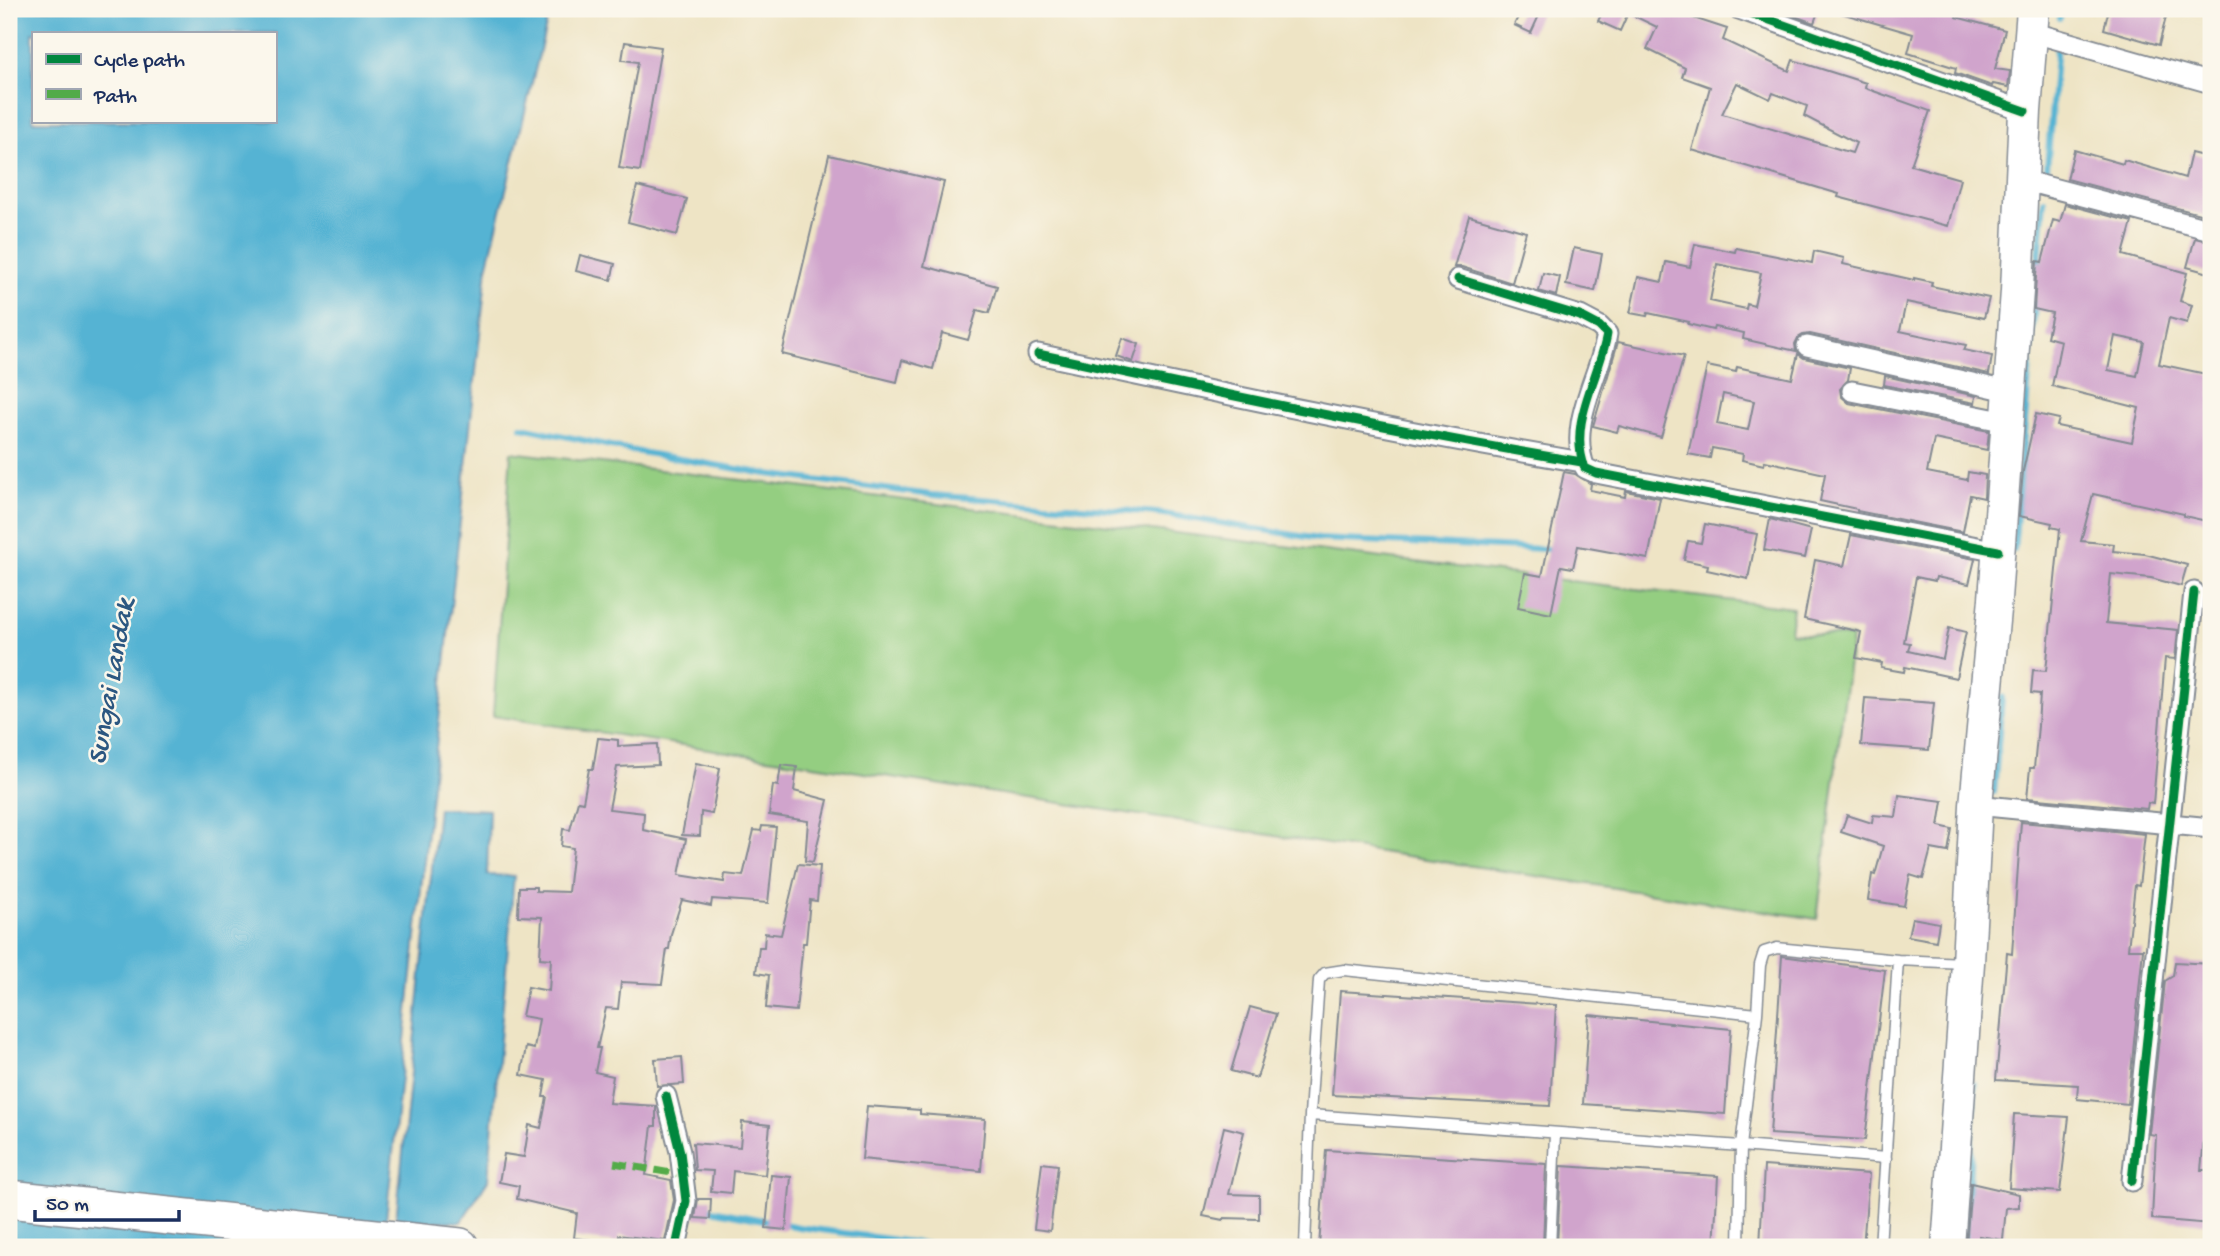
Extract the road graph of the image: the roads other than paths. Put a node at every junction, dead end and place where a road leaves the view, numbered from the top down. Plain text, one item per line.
1 (1739, 9) edge
2 (2032, 20) edge
3 (2211, 83) edge
4 (2025, 111) junction
5 (2022, 180) junction
6 (2211, 230) edge
7 (1458, 279) dead end
8 (1807, 346) dead end
9 (1038, 354) dead end
10 (2008, 390) junction
11 (1852, 391) dead end
12 (2007, 422) junction
13 (1582, 462) junction
14 (1998, 551) junction
15 (2194, 592) dead end
16 (1976, 806) junction
17 (2168, 824) junction
18 (2211, 828) edge
19 (1898, 960) junction
20 (1968, 963) junction
21 (1757, 1014) junction
22 (666, 1096) dead end
23 (1310, 1115) junction
24 (1555, 1133) junction
25 (1741, 1146) junction
26 (1886, 1158) junction
27 (2132, 1181) dead end
28 (9, 1199) edge
29 (460, 1247) edge
30 (676, 1247) edge
31 (1305, 1247) edge
32 (1550, 1247) edge
33 (1739, 1247) edge
34 (1880, 1247) edge
35 (1948, 1247) edge

1 - 4 street
2 - 3 street
2 - 4 main road
4 - 5 main road
5 - 6 street
5 - 10 main road
7 - 13 street
8 - 10 street
9 - 13 street
10 - 12 main road
11 - 12 street
12 - 14 main road
13 - 14 street
14 - 16 main road
15 - 17 street
16 - 17 street
16 - 20 main road
17 - 18 street
17 - 27 street
19 - 20 lane
19 - 21 lane
19 - 26 lane
20 - 35 main road
21 - 23 lane
21 - 25 lane
22 - 30 street
23 - 24 lane
23 - 31 lane
24 - 25 lane
24 - 32 lane
25 - 26 lane
25 - 33 lane
26 - 34 lane
28 - 29 highway

